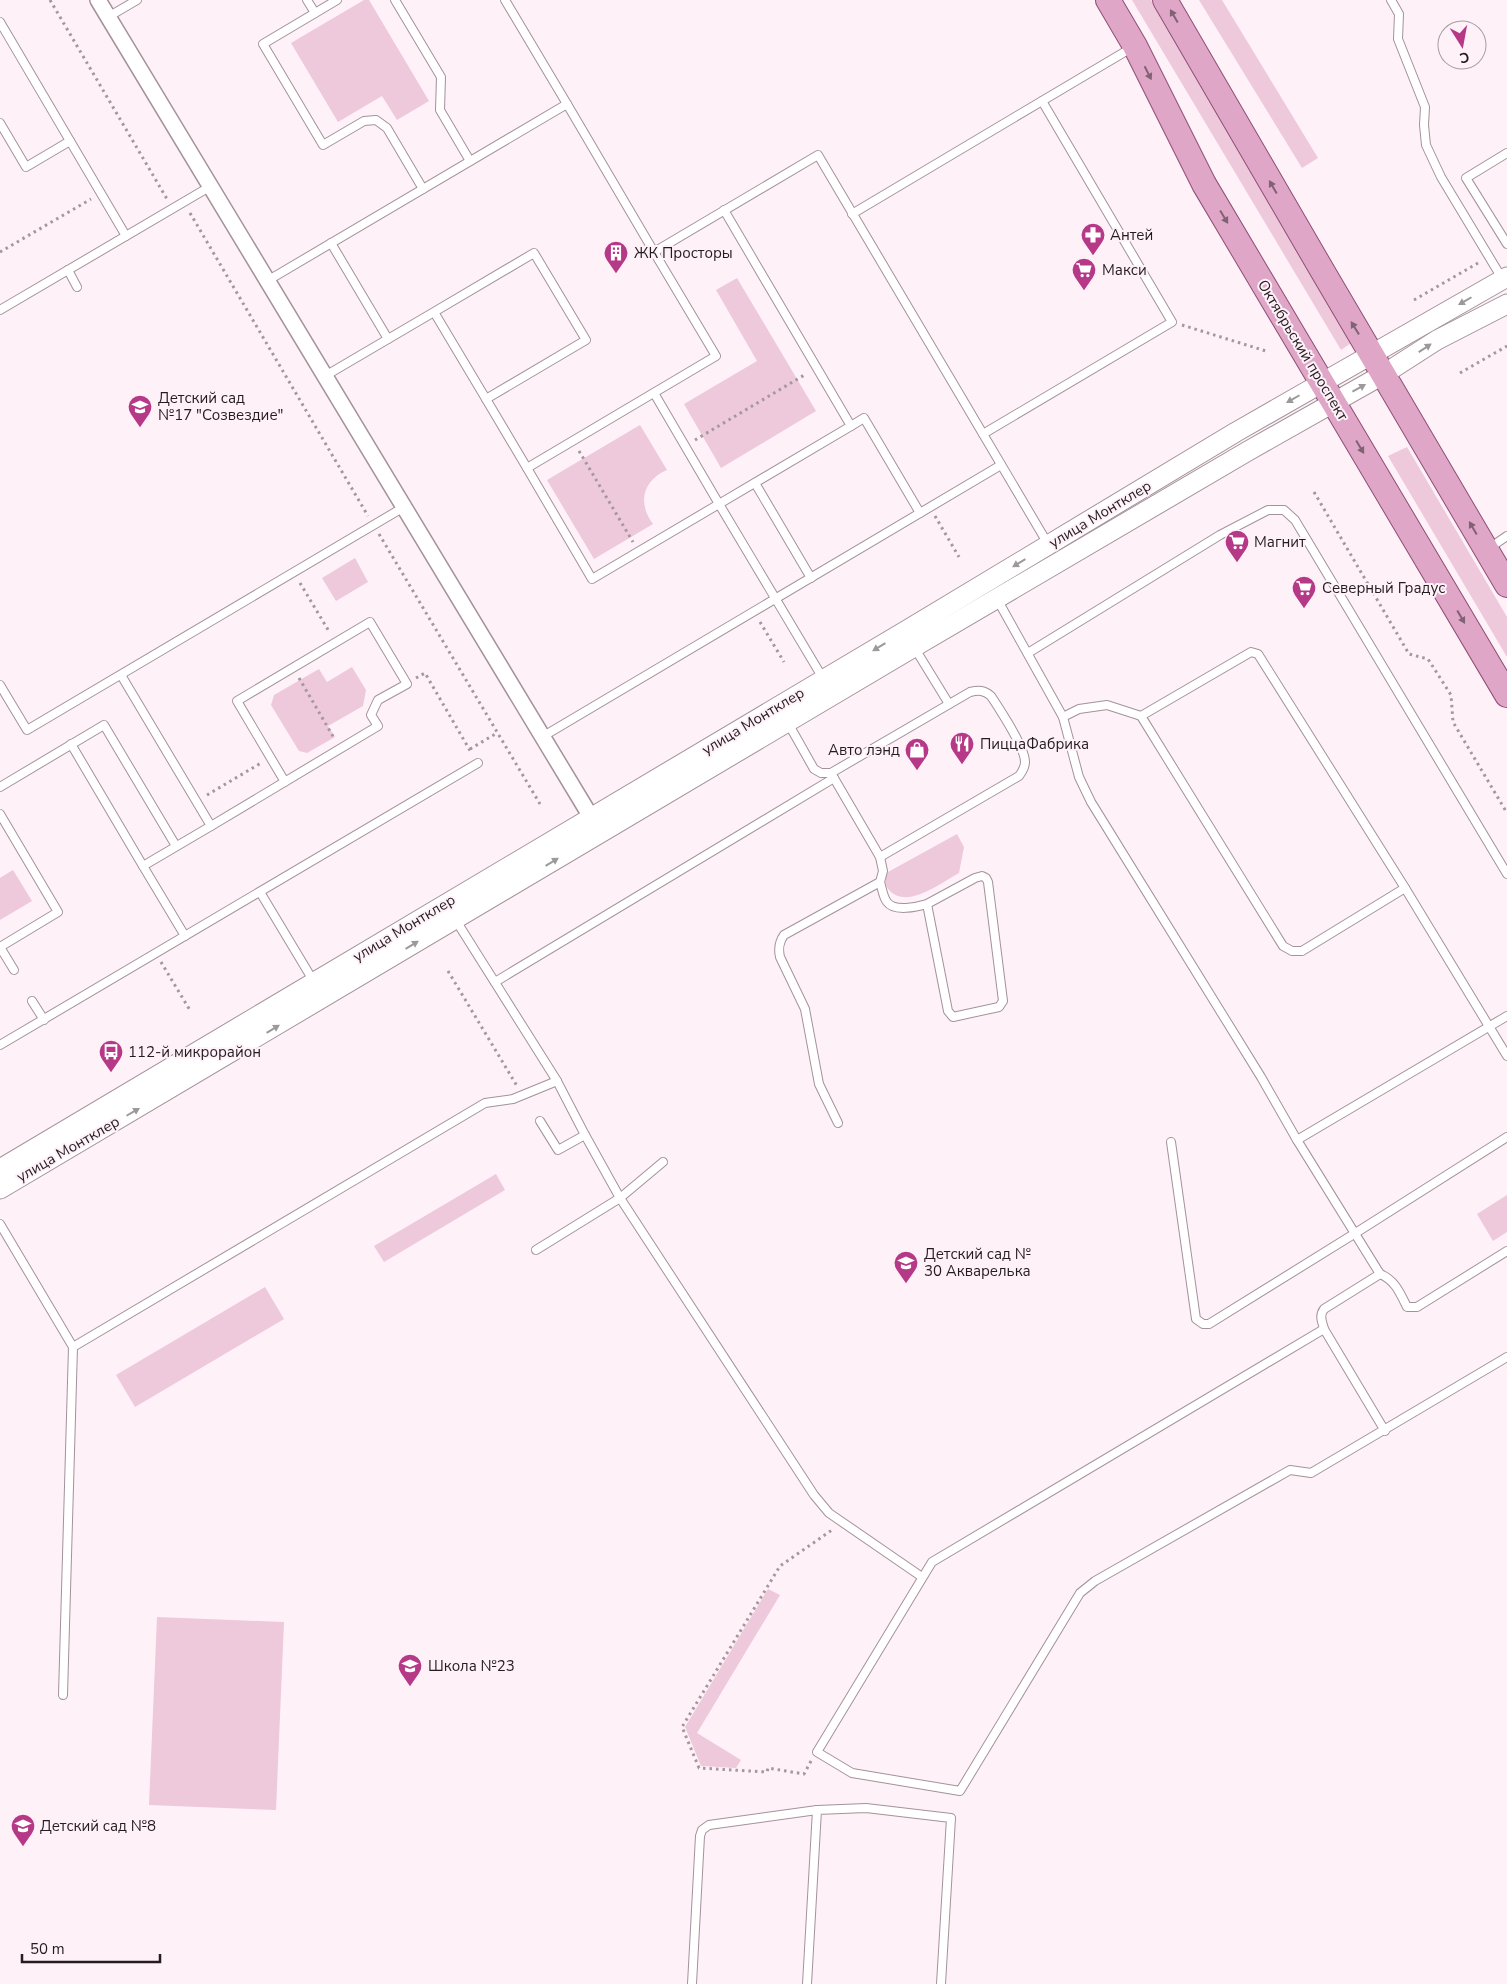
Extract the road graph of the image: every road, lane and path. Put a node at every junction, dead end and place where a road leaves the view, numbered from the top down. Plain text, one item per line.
1 (50, 0) edge
2 (98, 0) edge
3 (137, 0) edge
4 (307, 0) edge
5 (338, 0) edge
6 (395, 0) edge
7 (505, 0) edge
8 (1108, 0) edge
9 (1165, 0) edge
10 (1391, 0) edge
11 (315, 13) junction
12 (108, 17) junction
13 (0, 22) edge
14 (1135, 46) junction
15 (1042, 101) junction
16 (567, 104) junction
17 (0, 123) edge
18 (70, 141) junction
19 (1507, 153) edge
20 (470, 161) junction
21 (211, 186) junction
22 (423, 189) junction
23 (100, 194) junction
24 (183, 202) junction
25 (172, 209) junction
26 (724, 210) junction
27 (852, 214) junction
28 (126, 236) junction
29 (331, 243) junction
30 (1507, 244) edge
31 (0, 252) edge
32 (654, 252) junction
33 (1489, 257) junction
34 (68, 270) junction
35 (267, 281) junction
36 (1506, 281) edge
37 (78, 287) dead end
38 (1414, 300) dead end
39 (1507, 304) edge
40 (0, 310) edge
41 (434, 312) junction
42 (1172, 322) junction
43 (388, 339) junction
44 (1507, 346) edge
45 (1266, 351) dead end
46 (1371, 354) junction
47 (817, 368) junction
48 (1460, 373) dead end
49 (1384, 374) junction
50 (325, 376) junction
51 (1321, 382) junction
52 (654, 393) junction
53 (486, 399) junction
54 (1334, 402) junction
55 (851, 426) junction
56 (983, 434) junction
57 (573, 440) junction
58 (685, 446) junction
59 (1002, 465) junction
60 (527, 468) junction
61 (755, 483) junction
62 (1314, 492) dead end
63 (720, 504) junction
64 (404, 507) junction
65 (930, 508) junction
66 (920, 513) junction
67 (374, 525) junction
68 (1507, 536) edge
69 (1049, 545) junction
70 (1486, 550) junction
71 (639, 551) junction
72 (959, 556) dead end
73 (294, 572) junction
74 (811, 578) junction
75 (1507, 585) edge
76 (776, 599) junction
77 (997, 599) junction
78 (754, 612) junction
79 (335, 643) junction
80 (914, 647) junction
81 (1028, 653) junction
82 (784, 662) dead end
83 (293, 668) junction
84 (121, 675) junction
85 (824, 680) junction
86 (0, 684) edge
87 (407, 684) junction
88 (1507, 695) edge
89 (949, 704) junction
90 (1063, 716) junction
91 (1141, 716) junction
92 (788, 723) junction
93 (497, 733) junction
94 (542, 737) junction
95 (71, 744) junction
96 (341, 749) junction
97 (470, 749) junction
98 (271, 758) junction
99 (478, 763) joint
100 (833, 776) junction
101 (285, 782) junction
102 (0, 786) edge
103 (196, 802) junction
104 (540, 804) dead end
105 (1507, 812) edge
106 (0, 814) edge
107 (591, 817) junction
108 (210, 826) junction
109 (176, 846) junction
110 (880, 857) junction
111 (143, 866) junction
112 (1507, 874) edge
113 (880, 882) junction
114 (1405, 888) junction
115 (260, 892) junction
116 (927, 904) junction
117 (455, 919) junction
118 (185, 936) junction
119 (0, 947) edge
120 (156, 953) junction
121 (14, 970) dead end
122 (448, 971) dead end
123 (314, 982) junction
124 (495, 982) junction
125 (32, 1001) dead end
126 (191, 1012) dead end
127 (1507, 1016) edge
128 (44, 1020) junction
129 (1489, 1026) junction
130 (0, 1046) edge
131 (1507, 1056) edge
132 (557, 1081) junction
133 (522, 1095) junction
134 (540, 1121) dead end
135 (838, 1123) dead end
136 (584, 1135) junction
137 (1507, 1137) edge
138 (1297, 1140) junction
139 (1171, 1142) dead end
140 (663, 1162) dead end
141 (0, 1169) edge
142 (0, 1189) edge
143 (620, 1198) junction
144 (0, 1224) edge
145 (1354, 1234) junction
146 (536, 1250) dead end
147 (1507, 1251) edge
148 (1380, 1274) junction
149 (1324, 1329) junction
150 (73, 1347) junction
151 (1507, 1357) edge
152 (1385, 1431) junction
153 (843, 1523) junction
154 (922, 1577) junction
155 (63, 1696) dead end
156 (804, 1774) dead end
157 (817, 1810) junction
158 (692, 1984) edge
159 (807, 1984) edge
160 (941, 1984) edge

1 - 25 path
2 - 12 street
3 - 12 lane
4 - 11 lane
5 - 11 lane
6 - 20 lane
7 - 16 lane
8 - 14 main road, Октябрьский проспект
46 -> 9 main road
10 - 33 lane
11 - 22 lane
12 - 21 street
13 - 18 lane
14 - 15 lane
14 -> 51 main road, Октябрьский проспект
15 - 27 lane
15 - 42 lane
16 - 20 lane
16 - 32 lane
17 - 18 lane
18 - 23 lane
19 - 30 lane
20 - 22 lane
21 - 24 lane
21 - 35 street
22 - 29 lane
23 - 28 lane
23 - 31 path
24 - 25 lane
24 - 67 path
25 - 28 lane
26 - 27 lane
26 - 32 lane
26 - 47 lane
27 - 56 lane
28 - 34 lane
29 - 35 lane
29 - 43 lane
32 - 52 lane
33 - 36 lane
33 - 38 path
34 - 37 lane
34 - 40 lane
35 - 50 street
36 -> 46 street, улица Монтклер
49 -> 39 street, улица Монтклер
41 - 43 lane
41 - 53 lane
41 - 53 lane
42 - 45 path
42 - 56 lane
43 - 50 lane
44 - 48 path
46 - 49 main road
46 - 51 street, улица Монтклер
47 - 55 lane
47 - 58 path
54 -> 49 street, улица Монтклер
70 -> 49 main road
50 - 64 street
51 - 54 main road, Октябрьский проспект
51 -> 69 street, улица Монтклер
52 - 57 lane
52 - 58 lane
53 - 60 lane
54 - 77 street, улица Монтклер
54 -> 88 main road, Октябрьский проспект
55 - 61 lane
55 - 66 lane
56 - 59 lane
57 - 60 lane
57 - 71 path
58 - 63 lane
59 - 65 lane
59 - 69 lane
60 - 71 lane
61 - 63 lane
61 - 74 lane
62 - 105 path
63 - 71 lane
63 - 76 lane
64 - 67 lane
64 - 94 street
65 - 66 lane
65 - 72 path
66 - 74 lane
67 - 73 lane
67 - 93 path
68 - 70 lane
69 -> 85 street, улица Монтклер
70 - 75 main road
73 - 79 path
73 - 84 lane
74 - 76 lane
76 - 78 lane
76 - 85 lane
77 - 80 street, улица Монтклер
77 - 81 lane
78 - 82 path
78 - 94 lane
79 - 83 lane
79 - 87 lane
80 - 89 lane
80 - 92 street, улица Монтклер
81 - 90 lane
81 - 112 lane
83 - 96 path
83 - 98 lane
84 - 86 lane
84 - 103 lane
85 - 107 street, улица Монтклер
87 - 96 lane
87 - 97 path
89 - 100 lane
89 - 110 lane
90 - 91 lane
90 - 138 lane
91 - 114 lane
91 - 114 lane
92 - 100 lane
117 -> 92 street, улица Монтклер
93 - 97 path
93 - 104 path
94 - 107 street
95 - 102 lane
95 - 109 lane
95 - 111 lane
96 - 101 lane
97 - 99 path
98 - 101 lane
98 - 103 path
99 - 115 lane
100 - 110 lane
100 - 124 lane
101 - 108 lane
103 - 108 lane
106 - 119 lane
107 - 123 street, улица Монтклер
108 - 109 lane
109 - 111 lane
110 - 113 lane
111 - 118 lane
113 - 116 lane
113 - 135 lane
114 - 129 lane
115 - 118 lane
115 - 123 lane
116 - 116 lane
117 - 124 lane
142 -> 117 street, улица Монтклер
118 - 120 lane
119 - 121 lane
120 - 126 path
120 - 128 lane
122 - 133 path
123 - 141 street, улица Монтклер
124 - 132 lane
125 - 128 lane
127 - 129 lane
128 - 130 lane
129 - 131 lane
129 - 138 lane
132 - 133 lane
132 - 136 lane
133 - 150 lane
134 - 136 lane
136 - 143 lane
137 - 145 lane
138 - 145 lane
139 - 145 lane
140 - 143 lane
143 - 146 lane
143 - 153 lane
144 - 150 lane
145 - 148 lane
147 - 148 lane
148 - 149 lane
149 - 152 lane
149 - 154 lane
150 - 155 lane
151 - 152 lane
152 - 154 lane
153 - 154 lane
153 - 156 path
157 - 158 lane
157 - 159 lane
157 - 160 lane

